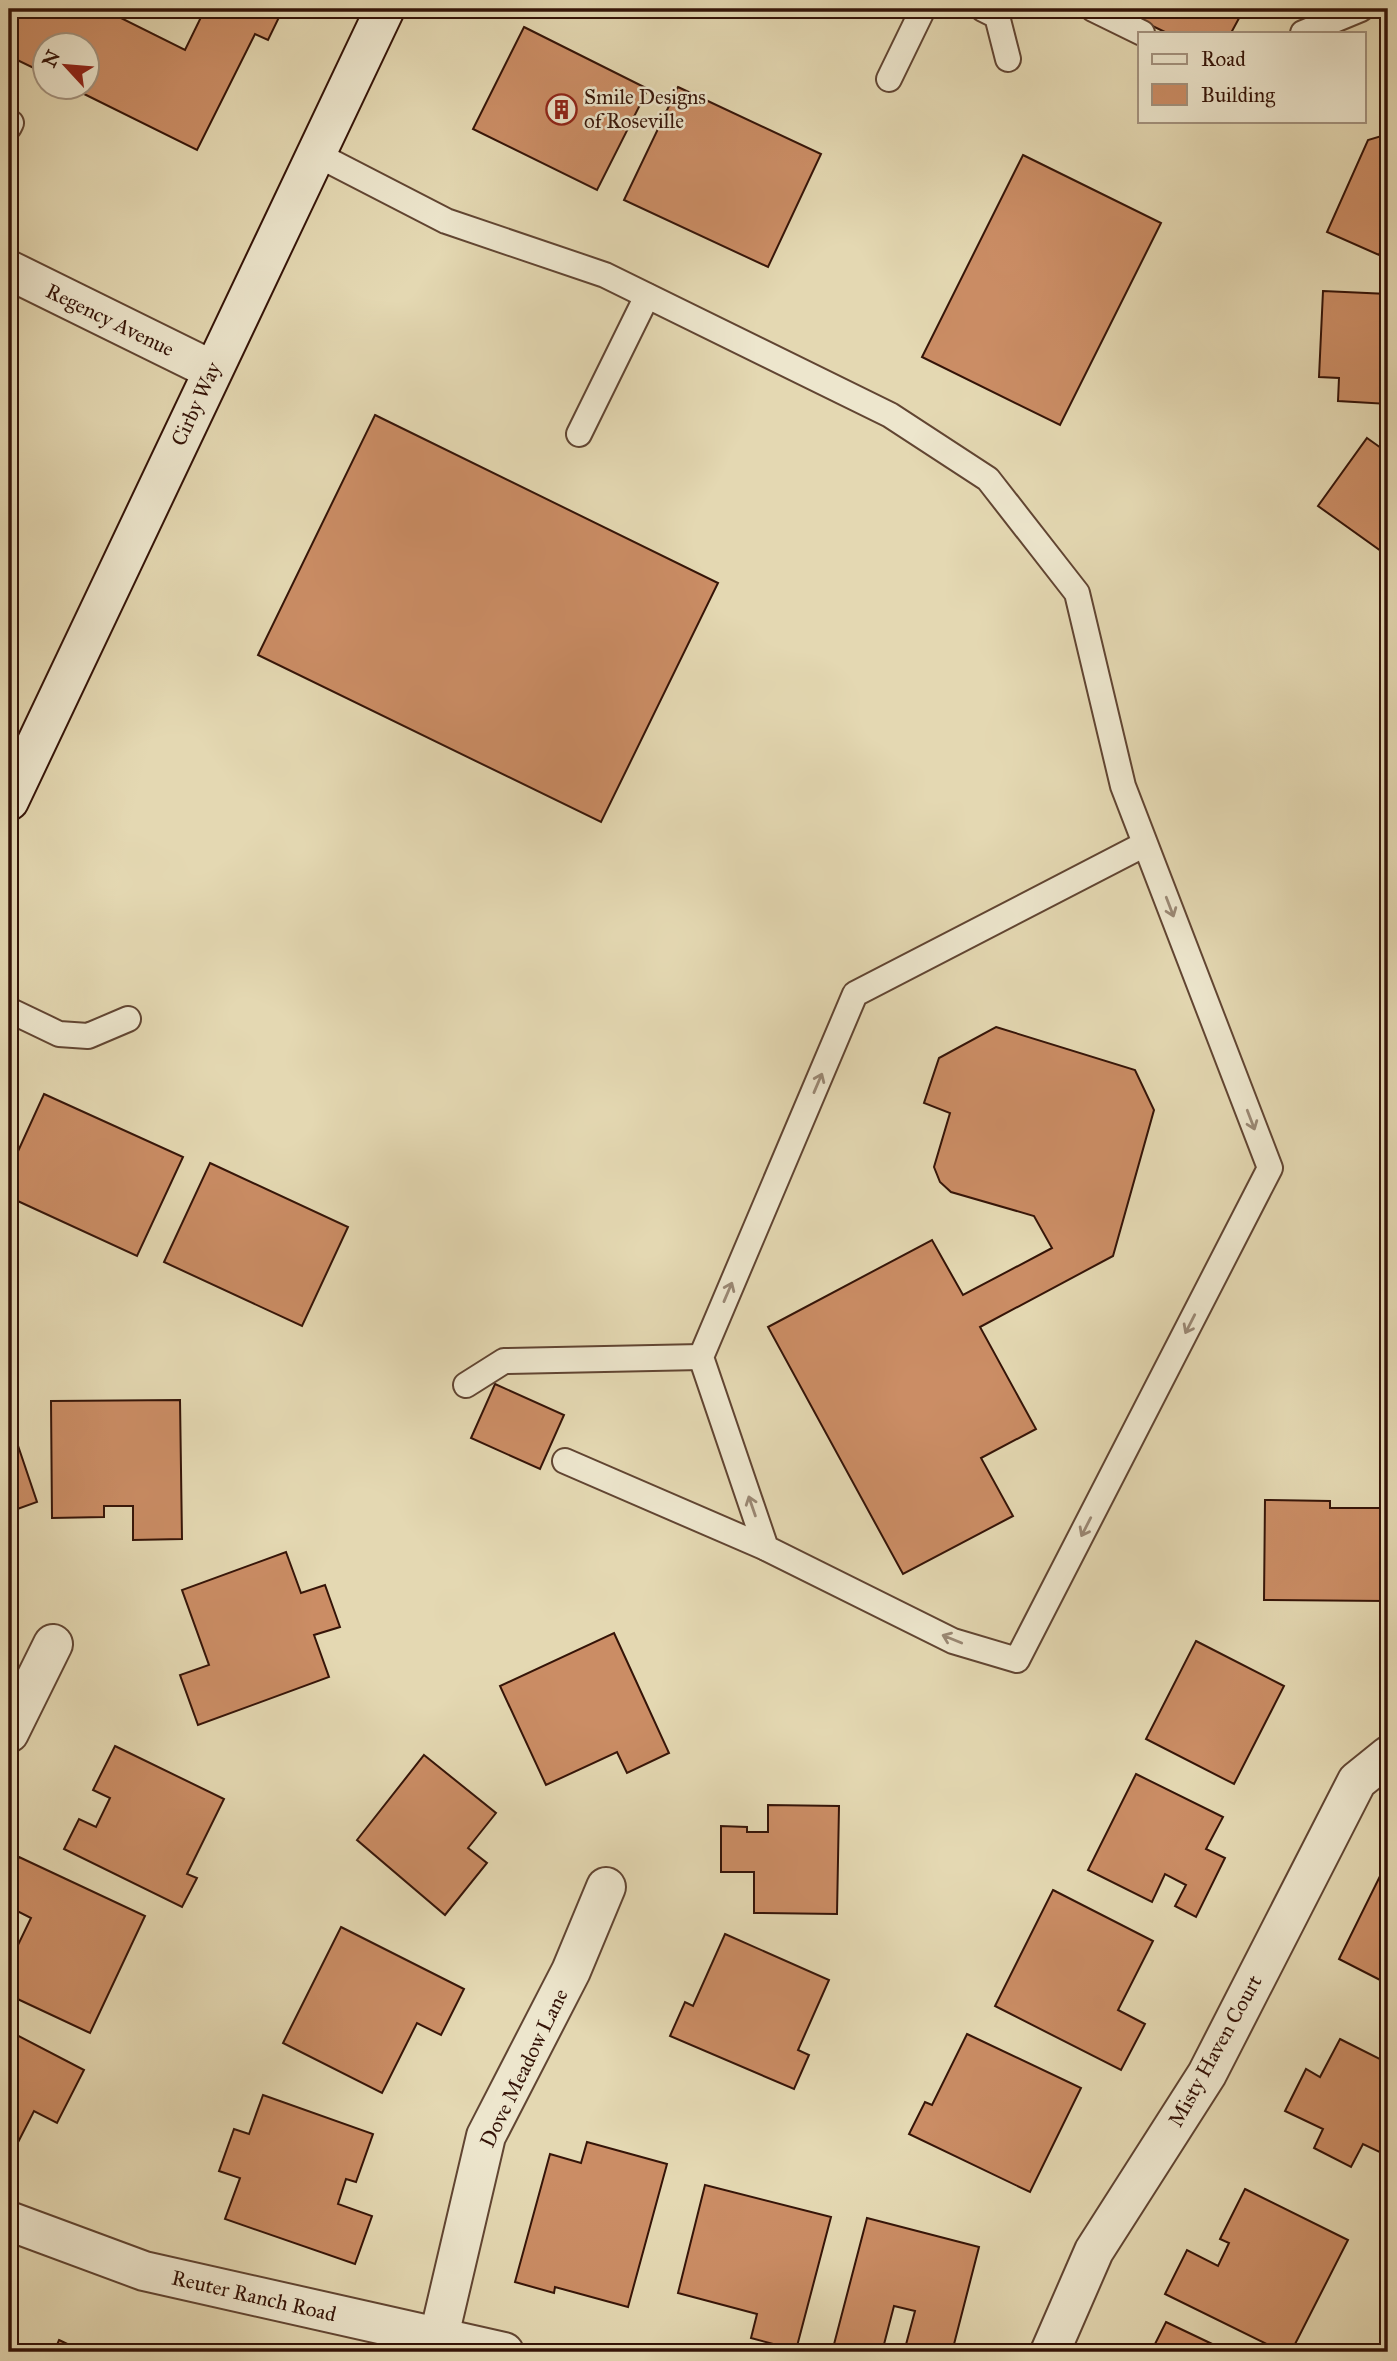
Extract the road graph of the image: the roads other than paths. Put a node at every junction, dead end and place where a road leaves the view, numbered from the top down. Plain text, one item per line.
1 (385, 9) edge
2 (923, 9) edge
3 (983, 9) edge
4 (1093, 9) edge
5 (1361, 9) edge
6 (1140, 32) edge
7 (1305, 32) edge
8 (1008, 59) dead end
9 (889, 79) dead end
10 (316, 154) junction
11 (9, 270) edge
12 (647, 296) junction
13 (212, 370) junction
14 (579, 434) dead end
15 (9, 801) edge
16 (1145, 844) junction
17 (9, 1010) edge
18 (128, 1019) dead end
19 (701, 1357) junction
20 (466, 1385) dead end
21 (565, 1461) dead end
22 (766, 1548) junction
23 (53, 1644) dead end
24 (9, 1733) edge
25 (1388, 1756) edge
26 (606, 1887) dead end
27 (9, 2221) edge
28 (439, 2336) junction
29 (505, 2352) edge
30 (1050, 2352) edge

1 - 10 street, Cirby Way
2 - 9 lane
3 - 8 lane
4 - 6 lane
5 - 7 lane
10 - 12 lane
10 - 13 street, Cirby Way
11 - 13 street, Regency Avenue
12 - 14 lane
12 - 16 lane
13 - 15 street, Cirby Way
19 -> 16 lane
16 -> 22 lane
17 - 18 lane
19 - 20 lane
22 -> 19 lane
21 - 22 lane
23 - 24 street
25 - 30 street, Misty Haven Court
26 - 28 street, Dove Meadow Lane
27 - 28 street, Reuter Ranch Road
28 - 29 street, Reuter Ranch Road

